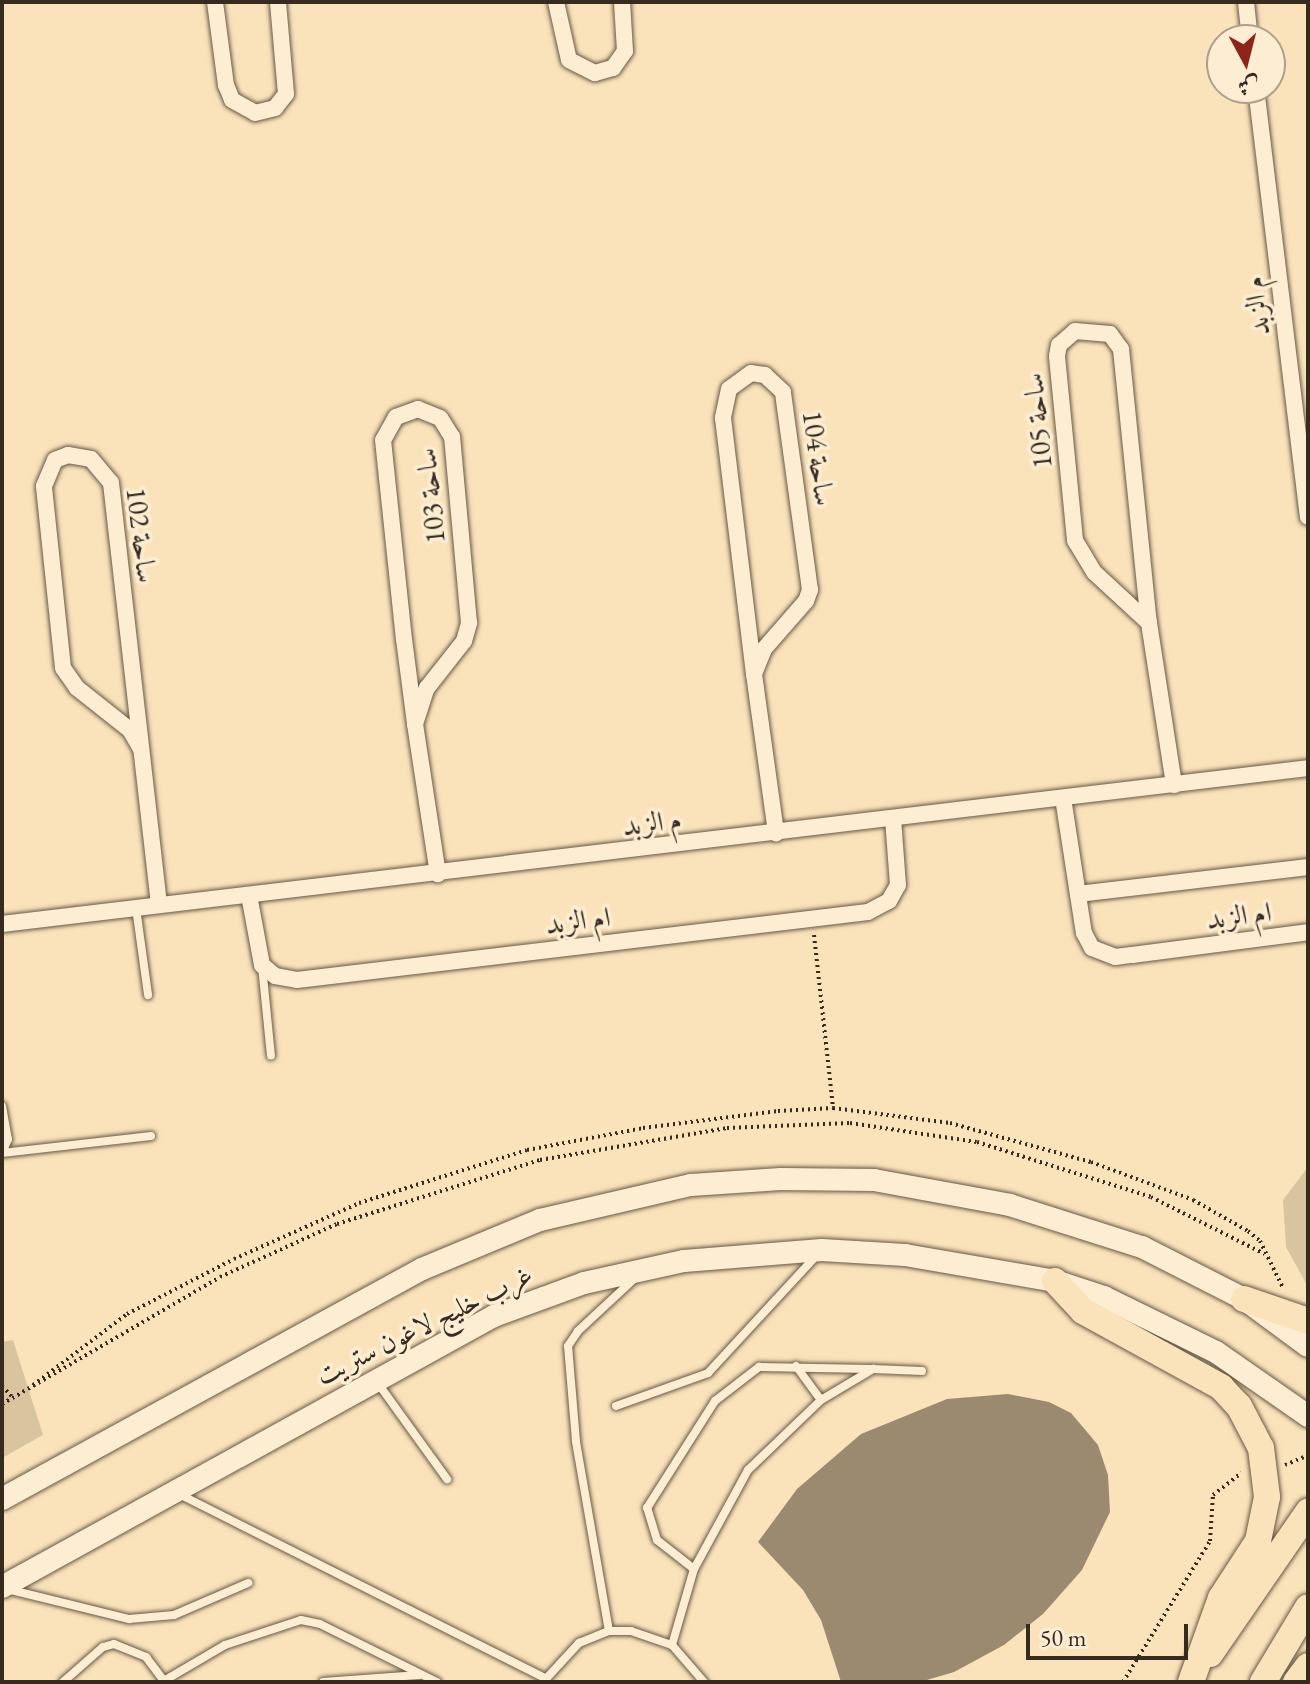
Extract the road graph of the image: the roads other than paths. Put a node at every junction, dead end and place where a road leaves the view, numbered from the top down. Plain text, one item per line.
1 (215, 2) edge
2 (278, 2) edge
3 (556, 2) edge
4 (622, 2) edge
5 (1246, 2) edge
6 (1248, 24) edge
7 (1258, 104) edge
8 (1308, 517) edge
9 (1149, 623) junction
10 (754, 674) junction
11 (415, 724) junction
12 (141, 749) junction
13 (1308, 768) edge
14 (1174, 785) junction
15 (1063, 798) junction
16 (893, 819) junction
17 (776, 833) junction
18 (1308, 867) edge
19 (438, 874) junction
20 (1078, 894) junction
21 (249, 895) junction
22 (159, 904) junction
23 (136, 907) junction
24 (2, 924) edge
25 (1308, 932) edge
26 (262, 965) junction
27 (148, 995) dead end
28 (271, 1056) dead end
29 (2, 1106) edge
30 (151, 1136) dead end
31 (2, 1153) edge
32 (822, 1250) junction
33 (647, 1268) junction
34 (1055, 1281) junction
35 (1244, 1299) junction
36 (1308, 1321) edge
37 (1308, 1346) edge
38 (796, 1366) junction
39 (873, 1369) junction
40 (922, 1371) dead end
41 (374, 1378) junction
42 (821, 1400) junction
43 (616, 1406) dead end
44 (1308, 1416) edge
45 (447, 1479) dead end
46 (173, 1491) junction
47 (2, 1499) edge
48 (1308, 1512) edge
49 (694, 1569) junction
50 (248, 1583) dead end
51 (2, 1588) edge
52 (1308, 1607) edge
53 (609, 1631) junction
54 (672, 1645) junction
55 (1308, 1666) edge
56 (424, 1675) junction
57 (544, 1680) edge
58 (63, 1682) edge
59 (164, 1682) edge
60 (323, 1682) edge
61 (437, 1682) edge
62 (704, 1682) edge
63 (1192, 1682) edge
64 (1263, 1682) edge
65 (1296, 1682) edge

1 - 2 street
3 - 4 street
5 - 6 street
7 - 8 street, م الزبد
9 - 9 street, ساحة 105
9 - 14 street, ساحة 105
10 - 10 street, ساحة 104
10 - 17 street, ساحة 104
11 - 11 street, ساحة 103
11 - 19 street, ساحة 103
12 - 12 street, ساحة 102
12 - 22 street, ساحة 102
13 - 14 street, م الزبد
14 - 15 street, م الزبد
15 - 16 street, م الزبد
15 - 20 street, ام الزبد
16 - 17 street, م الزبد
16 - 26 street, ام الزبد
17 - 19 street, م الزبد
18 - 20 street, ام الزبد
19 - 21 street, م الزبد
20 - 25 street, ام الزبد
21 - 22 street, م الزبد
21 - 26 street
22 - 23 street, م الزبد
23 - 24 street, م الزبد
23 - 27 lane
26 - 28 lane
29 - 31 lane
30 - 31 lane
32 - 33 street, غرب خليج لاغون ستريت
32 - 34 street, غرب خليج لاغون ستريت
32 - 43 lane
33 - 41 street, غرب خليج لاغون ستريت
33 - 53 lane
34 - 44 street, غرب خليج لاغون ستريت
34 - 63 main road
35 - 36 main road
35 - 37 street, غرب خليج لاغون ستريت
35 - 47 street, غرب خليج لاغون ستريت
38 - 39 lane
38 - 42 lane
38 - 49 lane
39 - 40 lane
39 - 42 lane
41 - 45 lane
41 - 46 street, غرب خليج لاغون ستريت
42 - 49 lane
46 - 51 street, غرب خليج لاغون ستريت
46 - 57 lane
48 - 63 main road
49 - 54 lane
50 - 51 lane
52 - 64 main road
53 - 54 lane
53 - 57 lane
54 - 62 lane
55 - 65 main road
56 - 59 lane
56 - 60 lane
56 - 61 lane
58 - 59 lane

